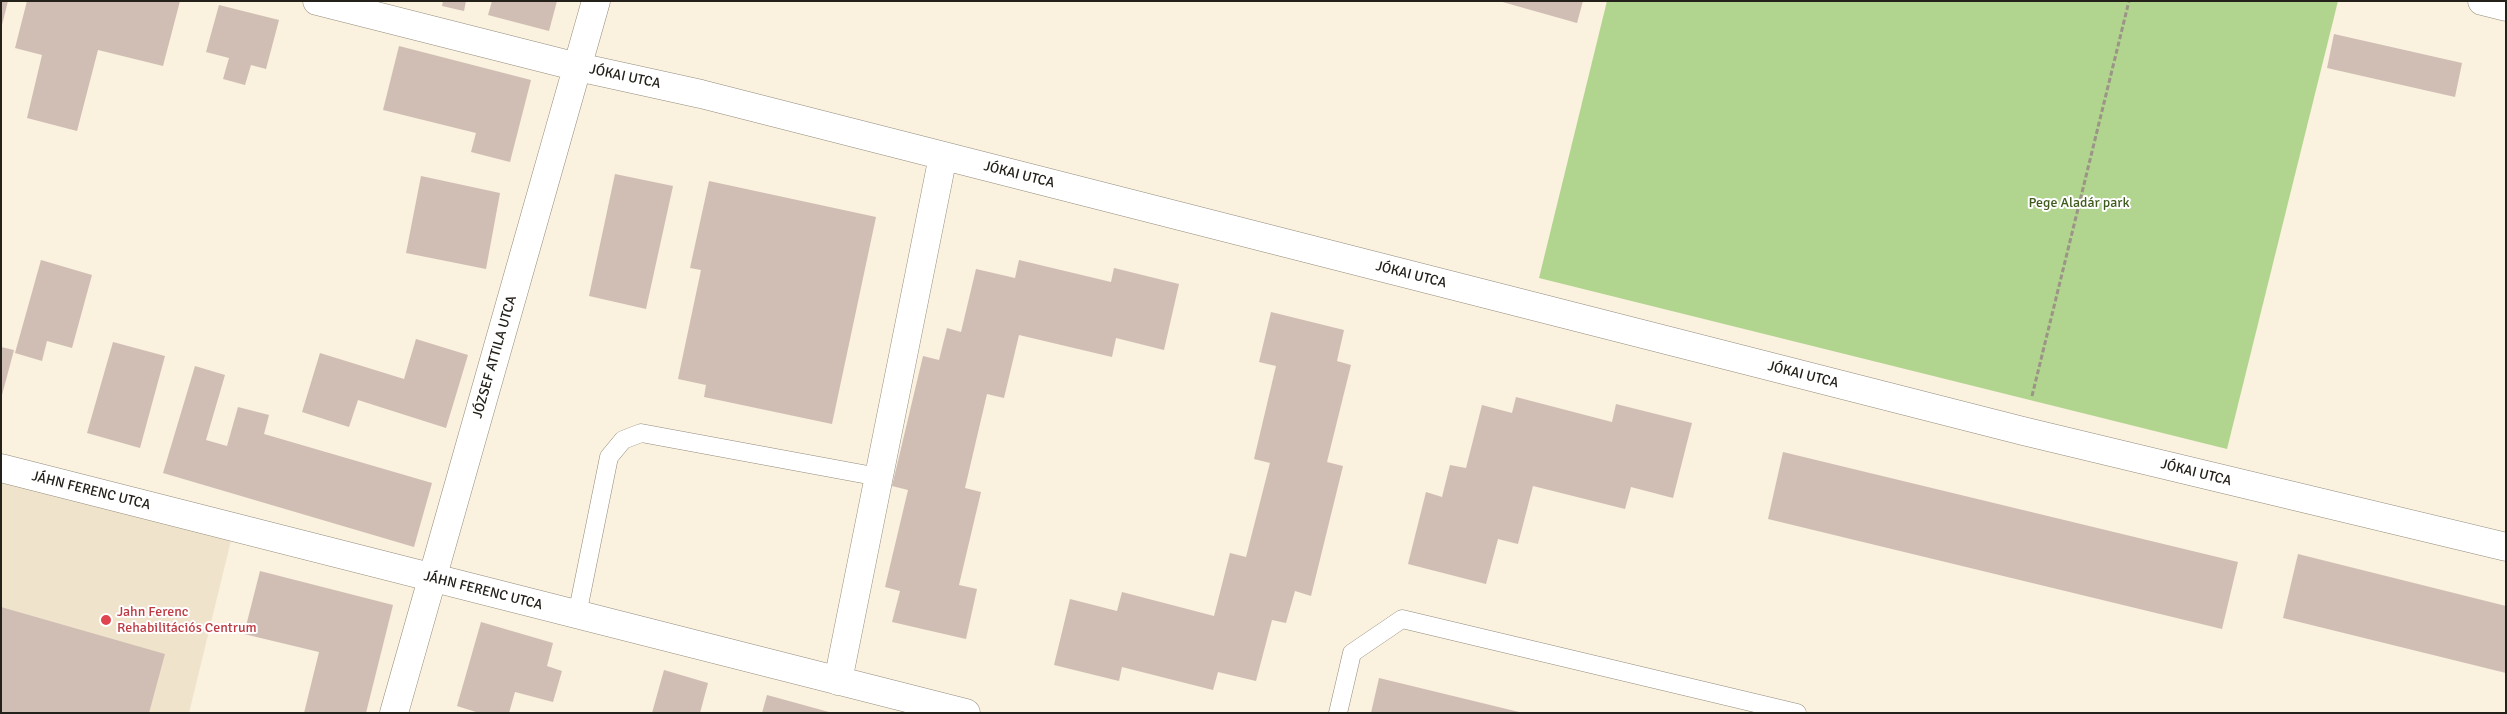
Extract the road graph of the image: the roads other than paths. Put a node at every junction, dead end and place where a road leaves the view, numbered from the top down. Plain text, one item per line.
1 (316, 1) edge
2 (596, 1) edge
3 (2482, 1) edge
4 (2506, 7) edge
5 (578, 67) junction
6 (943, 156) junction
7 (1, 468) edge
8 (879, 477) junction
9 (2506, 547) edge
10 (431, 578) junction
11 (577, 615) junction
12 (838, 681) junction
13 (394, 713) edge
14 (966, 713) edge
15 (1338, 713) edge
16 (1797, 713) edge

1 - 5 street, JÓKAI UTCA
2 - 5 street, JÓZSEF ATTILA UTCA
3 - 4 street
5 - 6 street, JÓKAI UTCA
5 - 10 street, JÓZSEF ATTILA UTCA
6 - 8 street
6 - 9 street, JÓKAI UTCA
7 - 10 street, JÁHN FERENC UTCA
8 - 11 lane
8 - 12 street
10 - 11 street, JÁHN FERENC UTCA
10 - 13 street, JÓZSEF ATTILA UTCA
11 - 12 street, JÁHN FERENC UTCA
12 - 14 street, JÁHN FERENC UTCA
15 - 16 lane

